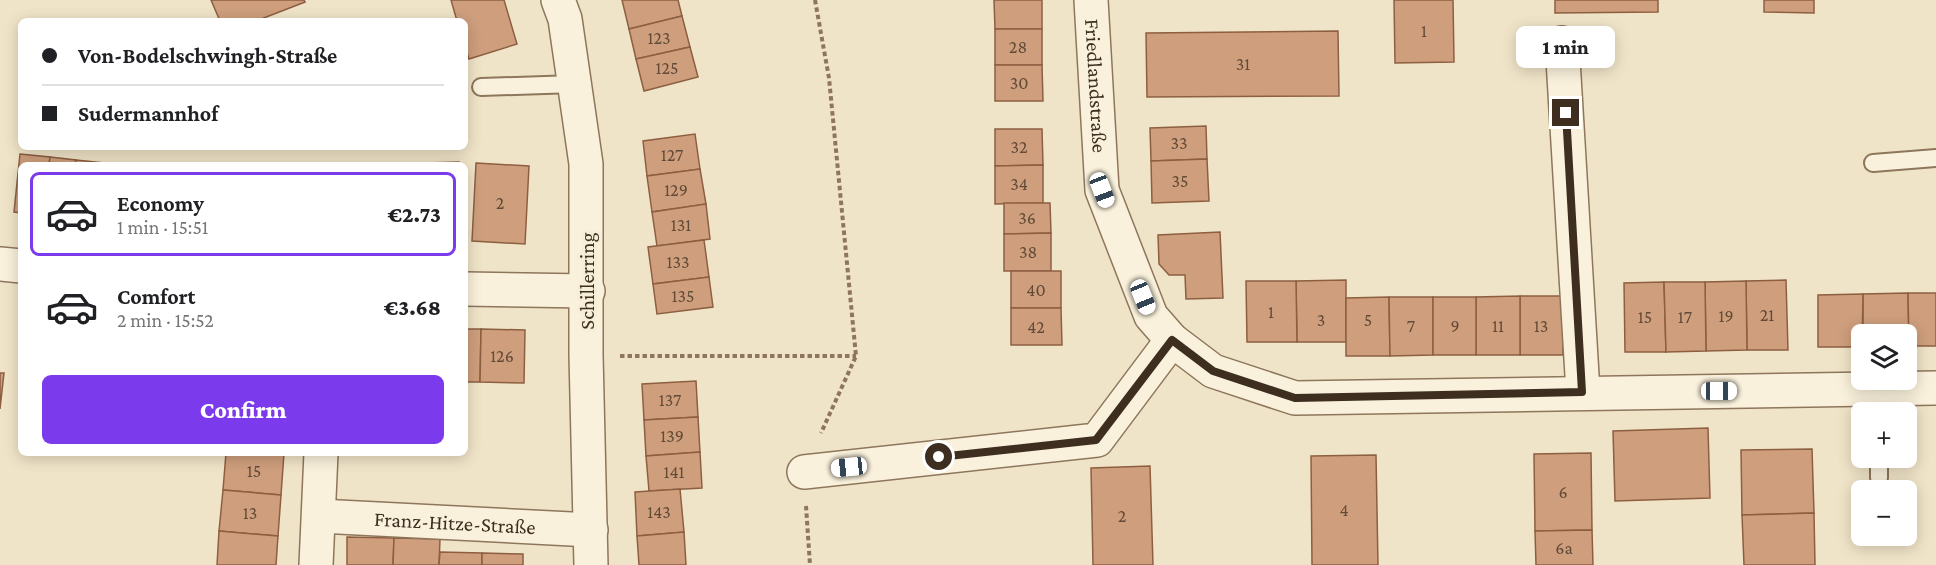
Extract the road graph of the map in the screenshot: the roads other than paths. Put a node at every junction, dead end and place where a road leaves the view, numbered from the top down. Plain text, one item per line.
1 (558, 0) edge
2 (1091, 0) edge
3 (1562, 43) dead end
4 (575, 84) junction
5 (482, 87) dead end
6 (1936, 158) edge
7 (1873, 163) dead end
8 (0, 264) edge
9 (18, 266) edge
10 (468, 290) edge
11 (588, 291) junction
12 (1172, 340) junction
13 (1936, 388) edge
14 (1582, 392) junction
15 (1877, 401) edge
16 (321, 456) edge
17 (1878, 468) edge
18 (804, 472) road end
19 (1879, 478) dead end
20 (319, 516) junction
21 (591, 530) junction
22 (316, 565) edge
23 (591, 565) edge

1 - 4 street, Schillerring
2 - 12 street, Friedlandstraße
3 - 14 street
4 - 5 lane
4 - 11 street, Schillerring
6 - 7 lane
8 - 9 street
10 - 11 street
11 - 21 street, Schillerring
12 - 14 street, Friedlandstraße
12 - 18 street
13 - 15 street, Friedlandstraße
14 - 15 street, Friedlandstraße
16 - 20 street
17 - 19 lane
20 - 21 street, Franz-Hitze-Straße
20 - 22 street
21 - 23 street, Schillerring

